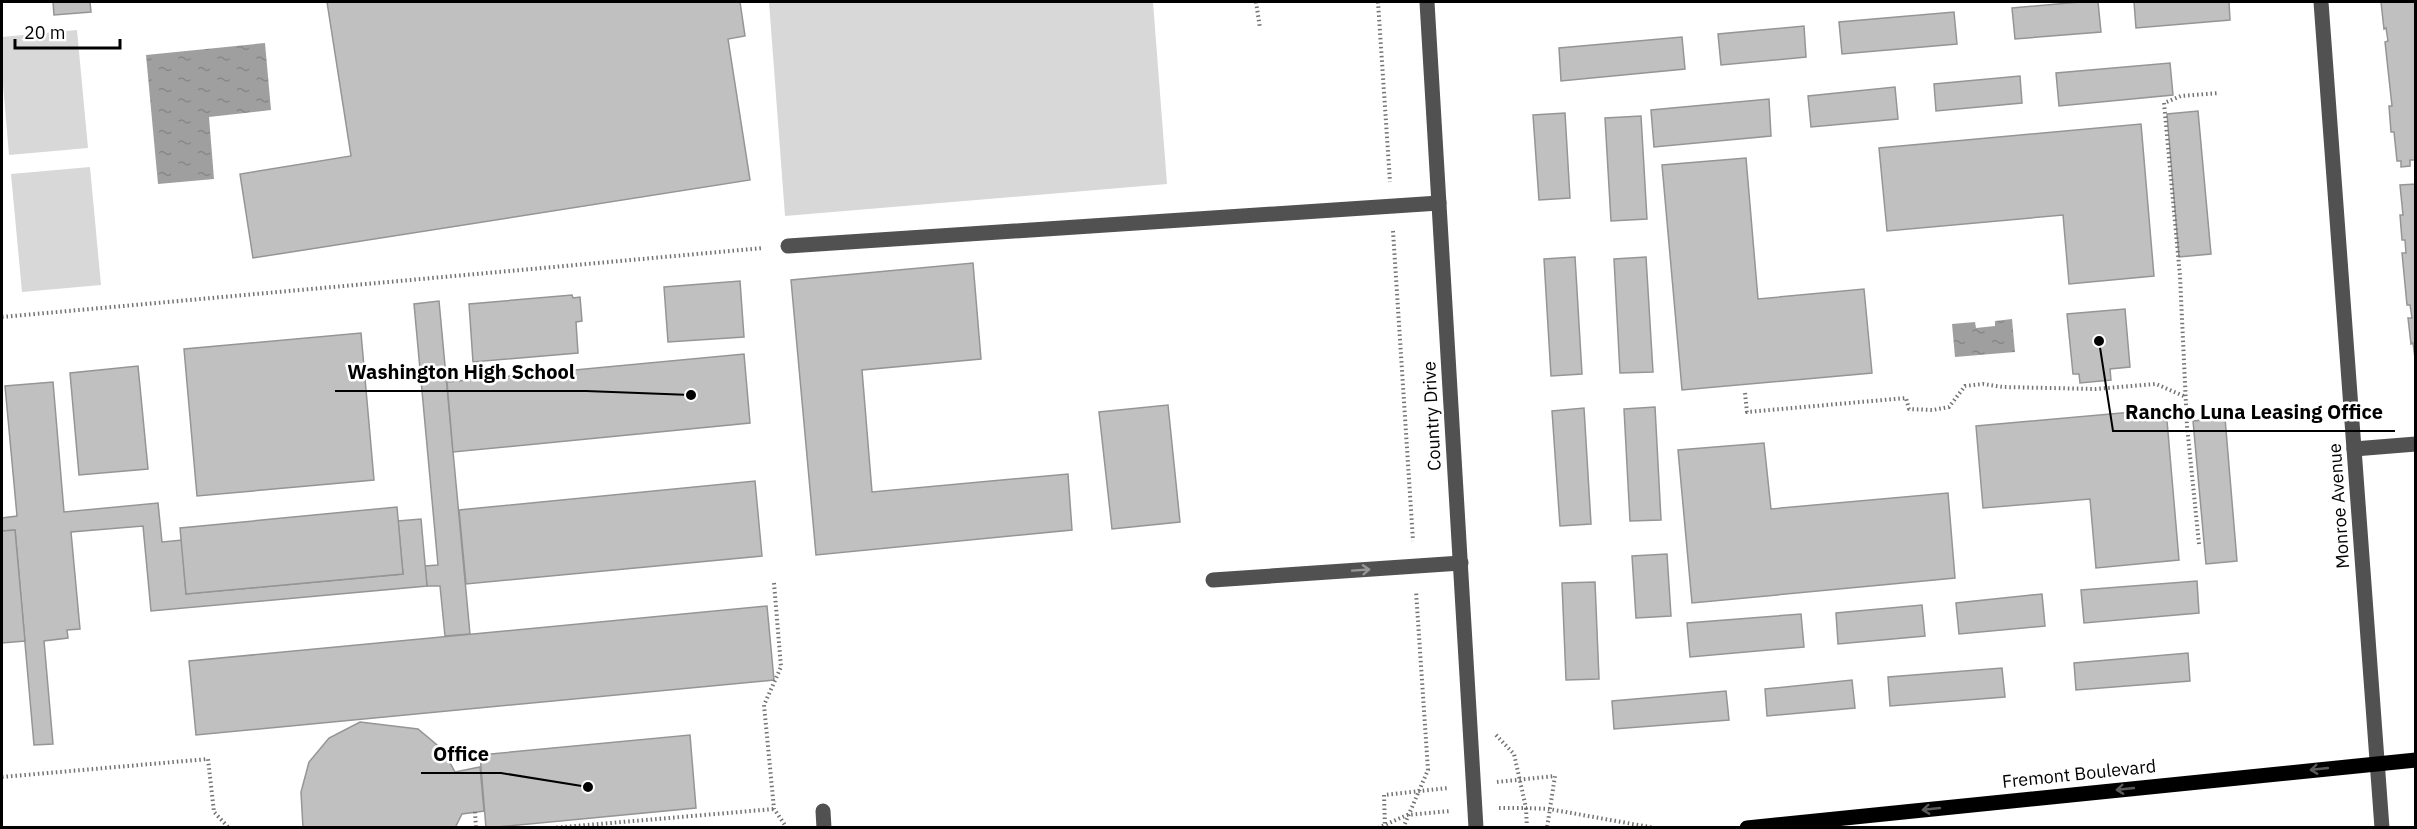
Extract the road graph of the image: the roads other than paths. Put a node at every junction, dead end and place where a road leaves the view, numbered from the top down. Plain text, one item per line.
1 (1427, 2) edge
2 (2321, 2) edge
3 (1439, 203) junction
4 (788, 246) road end
5 (2415, 444) edge
6 (2354, 449) junction
7 (1461, 563) junction
8 (1213, 580) dead end
9 (2415, 760) edge
10 (2377, 763) junction
11 (823, 811) dead end
12 (824, 828) edge
13 (1476, 828) edge
14 (1747, 828) edge
15 (2382, 828) edge

1 - 3 street, Country Drive
2 - 6 street, Monroe Avenue
3 - 4 street
3 - 7 street, Country Drive
5 - 6 street
6 - 10 street, Monroe Avenue
8 -> 7 street
7 - 13 street, Country Drive
9 - 10 main road, Fremont Boulevard
10 -> 14 main road, Fremont Boulevard
10 - 15 street, Monroe Avenue
11 - 12 street

